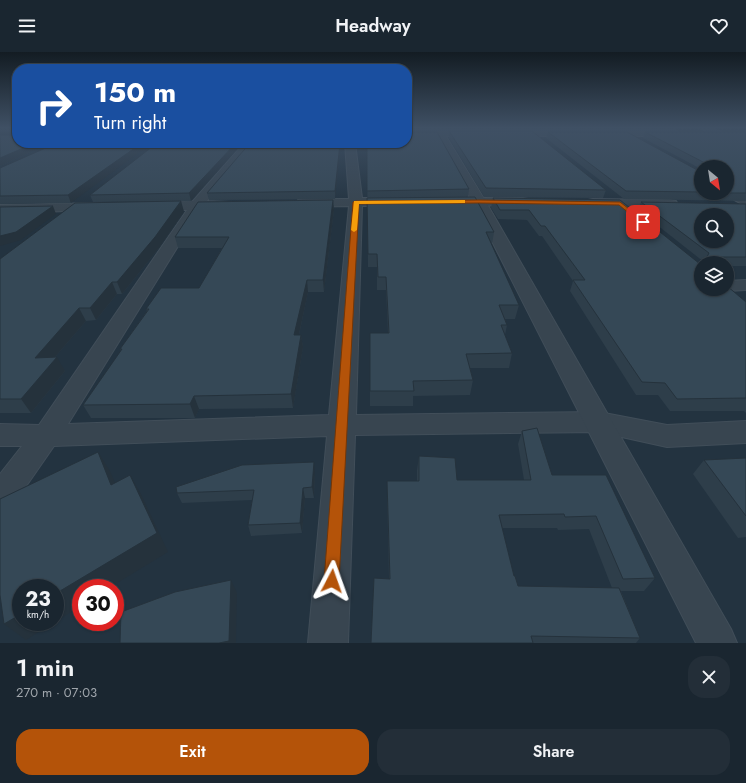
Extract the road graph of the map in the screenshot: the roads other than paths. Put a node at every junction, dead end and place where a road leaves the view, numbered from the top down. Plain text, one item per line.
1 (238, 156) edge
2 (351, 156) edge
3 (453, 156) edge
4 (603, 189) edge
5 (92, 194) edge
6 (734, 195) edge
7 (356, 202) junction
8 (410, 202) edge
9 (440, 202) edge
10 (479, 202) junction
11 (534, 202) edge
12 (746, 202) edge
13 (581, 203) edge
14 (620, 203) junction
15 (237, 204) edge
16 (292, 204) edge
17 (197, 205) junction
18 (683, 205) edge
19 (143, 206) edge
20 (730, 206) edge
21 (746, 206) edge
22 (112, 207) edge
23 (74, 208) junction
24 (0, 209) edge
25 (638, 217) edge
26 (55, 222) edge
27 (746, 285) edge
28 (734, 286) edge
29 (732, 296) edge
30 (741, 304) edge
31 (598, 422) junction
32 (342, 425) junction
33 (746, 432) edge
34 (0, 435) edge
35 (46, 436) junction
36 (0, 498) edge
37 (328, 643) edge
38 (717, 643) edge

1 - 17 street
2 - 7 street
3 - 10 street
4 - 14 street
5 - 23 street
6 - 12 street
7 - 8 street
7 - 16 street
7 - 32 street
9 - 10 street
10 - 11 street
10 - 31 street
13 - 14 street
14 - 18 street
14 - 25 street
15 - 17 street
17 - 19 street
17 - 35 street
20 - 21 street
22 - 23 street
23 - 24 street
23 - 26 street
27 - 28 street
29 - 30 street
31 - 32 street
31 - 33 street
31 - 38 street
32 - 35 street
32 - 37 street
34 - 35 street
35 - 36 street

